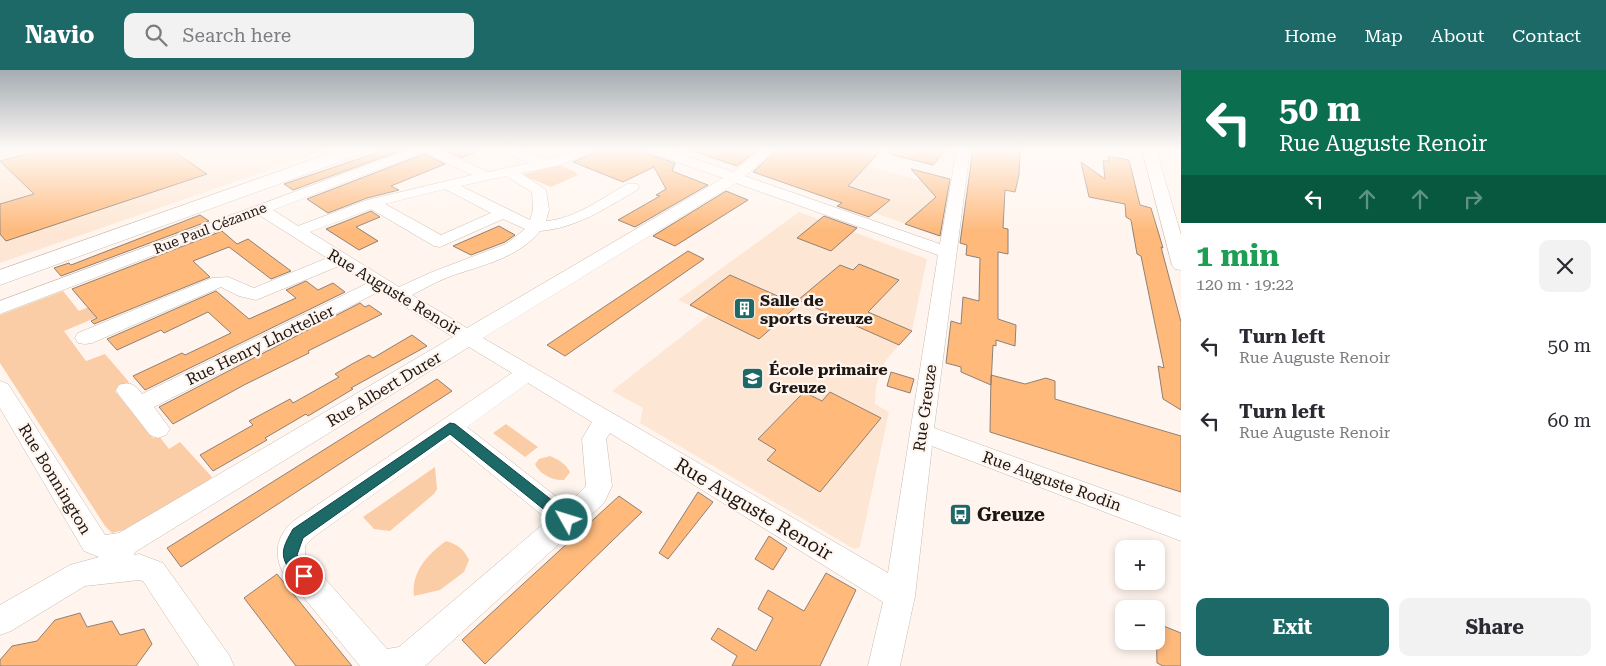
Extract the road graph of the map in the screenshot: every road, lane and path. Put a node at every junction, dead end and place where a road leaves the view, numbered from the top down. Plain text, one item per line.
1 (265, 177) edge
2 (281, 177) edge
3 (345, 177) edge
4 (456, 177) edge
5 (482, 177) edge
6 (517, 177) edge
7 (735, 177) joint
8 (959, 177) edge
9 (1156, 177) edge
10 (463, 181) junction
11 (446, 184) junction
12 (632, 187) dead end
13 (372, 203) junction
14 (260, 209) junction
15 (502, 213) junction
16 (537, 228) junction
17 (296, 232) junction
18 (946, 252) junction
19 (340, 259) junction
20 (1181, 265) edge
21 (0, 270) edge
22 (0, 278) edge
23 (390, 290) junction
24 (0, 308) edge
25 (469, 338) junction
26 (87, 339) dead end
27 (528, 373) junction
28 (0, 389) edge
29 (608, 421) junction
30 (450, 428) junction
31 (158, 429) dead end
32 (922, 433) junction
33 (567, 520) junction
34 (1181, 528) edge
35 (124, 544) junction
36 (106, 570) junction
37 (900, 596) junction
38 (0, 621) edge
39 (218, 666) edge
40 (390, 666) edge
41 (884, 666) edge

1 - 21 main road
2 - 22 main road
3 - 14 street, Rue Paul Cézanne
4 - 10 street
5 - 10 street
6 - 16 street
7 - 18 street
7 - 25 street, Rue Albert Durer
8 - 18 street, Rue Greuze
9 - 20 street
10 - 11 street
11 - 13 street
11 - 15 street
12 - 16 street
13 - 15 street
13 - 17 street
14 - 17 street, Rue Auguste Renoir
14 - 24 street, Rue Paul Cézanne
15 - 16 street
16 - 23 street, Rue Henry Lhottelier
17 - 19 street, Rue Auguste Renoir
18 - 32 street, Rue Greuze
19 - 23 street, Rue Auguste Renoir
19 - 26 street
23 - 25 street, Rue Auguste Renoir
23 - 31 street, Rue Henry Lhottelier
25 - 27 street, Rue Auguste Renoir
25 - 35 street, Rue Albert Durer
27 - 29 street, Rue Auguste Renoir
27 - 30 street
28 - 35 street, Rue Bonnington
29 - 33 street
29 - 37 street, Rue Auguste Renoir
30 - 33 street
30 - 40 street
32 - 34 street, Rue Auguste Rodin
32 - 37 street, Rue Greuze
33 - 40 street
35 - 36 street, Rue Albert Durer
36 - 38 street
36 - 39 street
37 - 41 street, Rue Greuze

